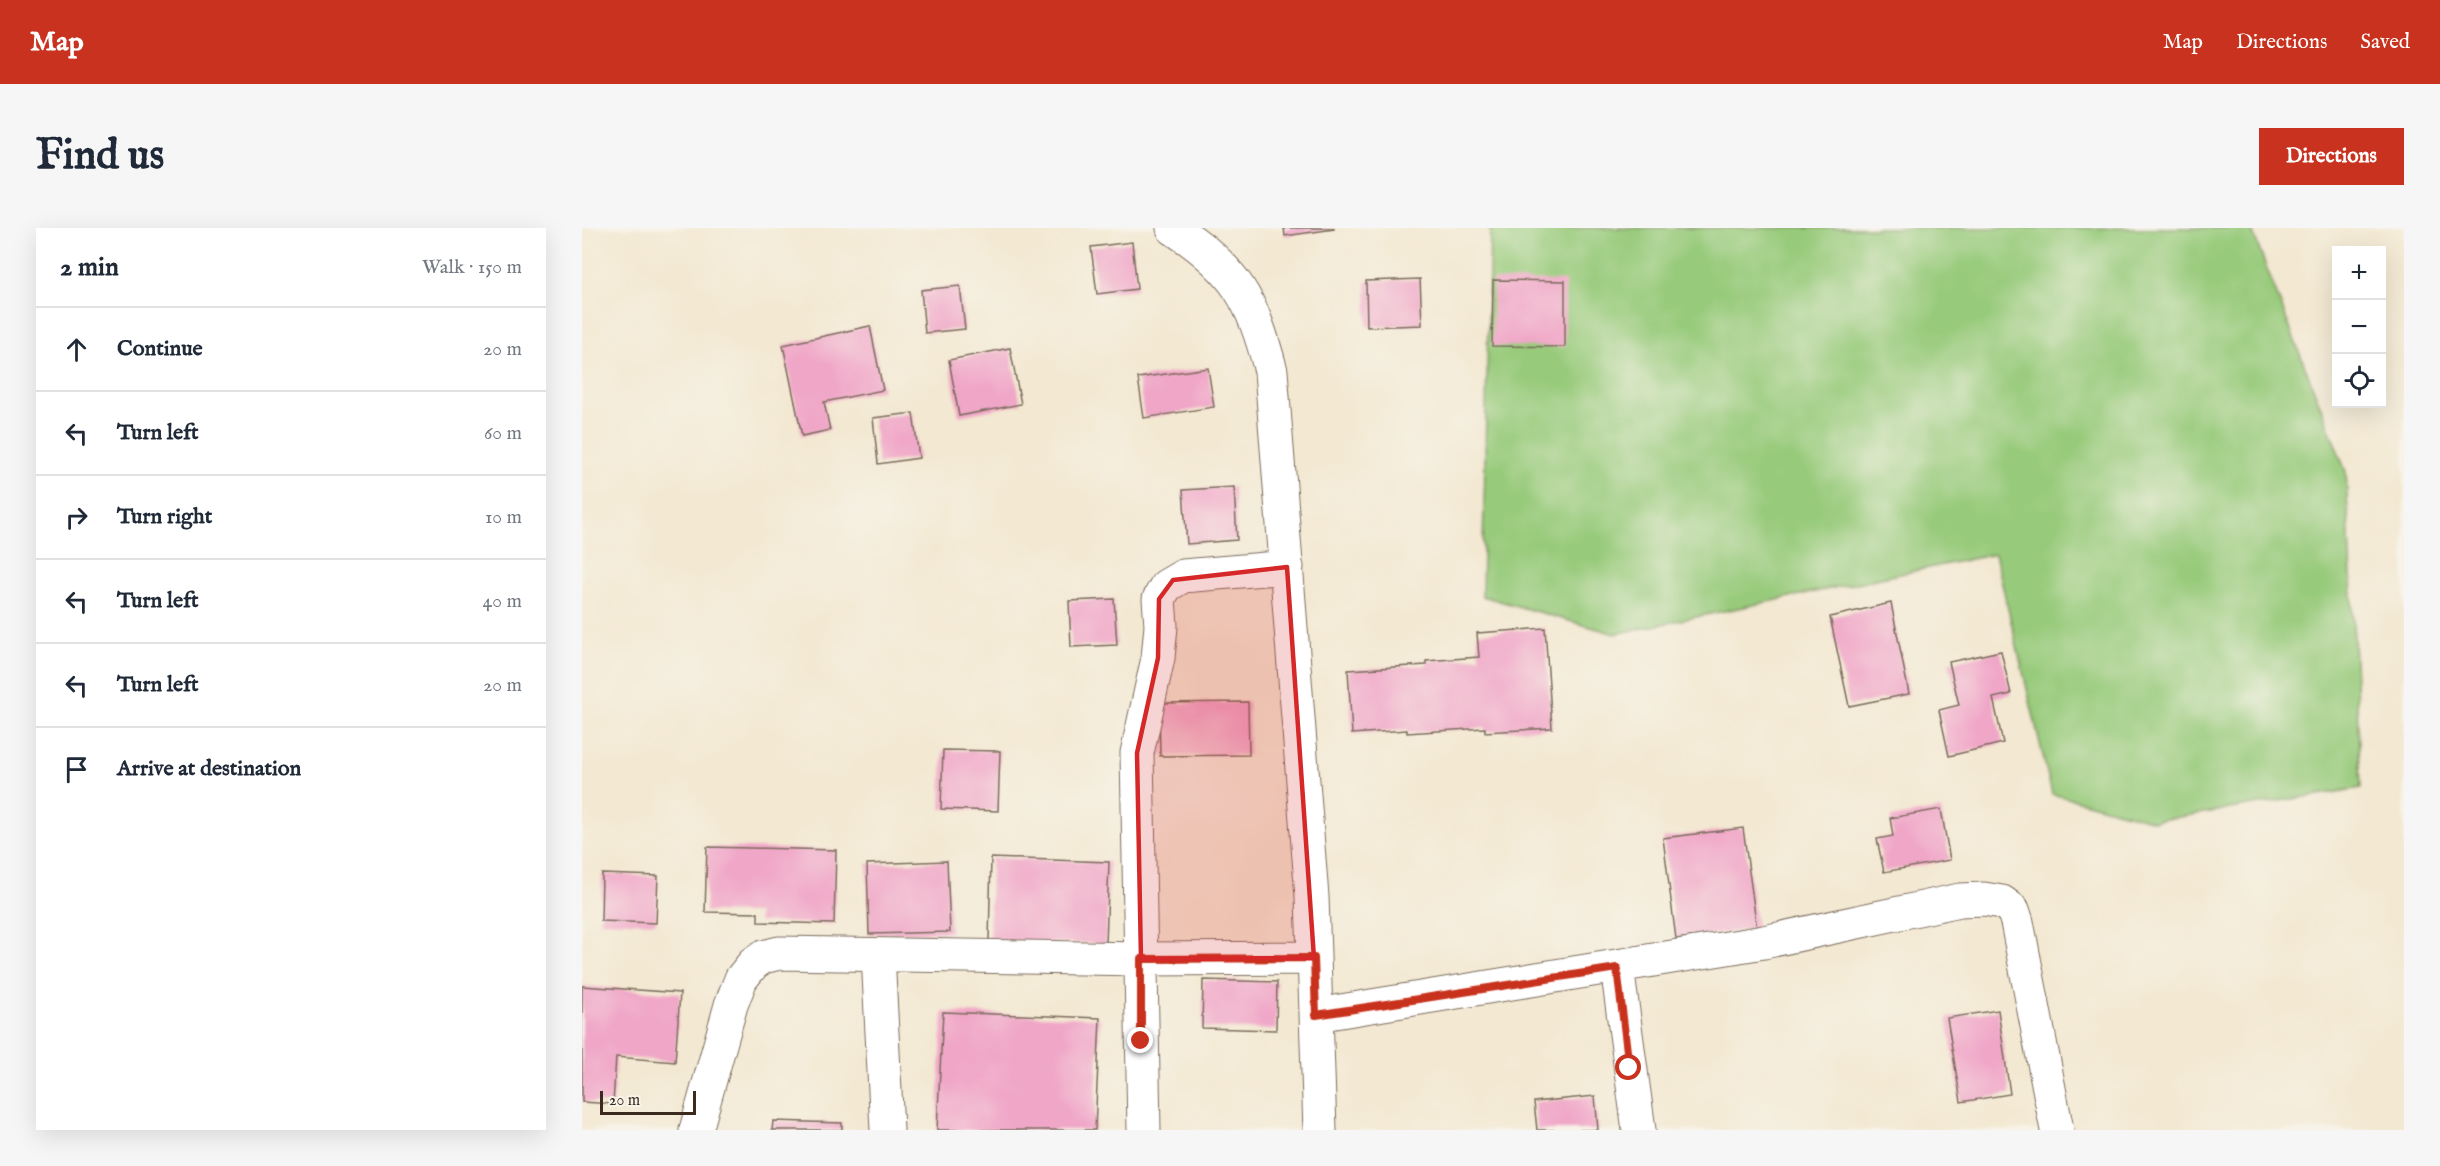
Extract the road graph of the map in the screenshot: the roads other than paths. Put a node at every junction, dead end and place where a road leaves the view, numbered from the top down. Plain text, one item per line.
1 (1173, 228) edge
2 (1287, 567) junction
3 (878, 955) junction
4 (1314, 958) junction
5 (1141, 959) junction
6 (1617, 968) junction
7 (1316, 1015) junction
8 (696, 1130) edge
9 (887, 1130) edge
10 (1144, 1130) edge
11 (1320, 1130) edge
12 (1639, 1130) edge
13 (2057, 1130) edge

1 - 2 street
2 - 4 street
2 - 5 street
3 - 5 street
3 - 8 street
3 - 9 street
4 - 5 street
4 - 7 street
5 - 10 street
6 - 7 street
6 - 12 street
6 - 13 street
7 - 11 street

